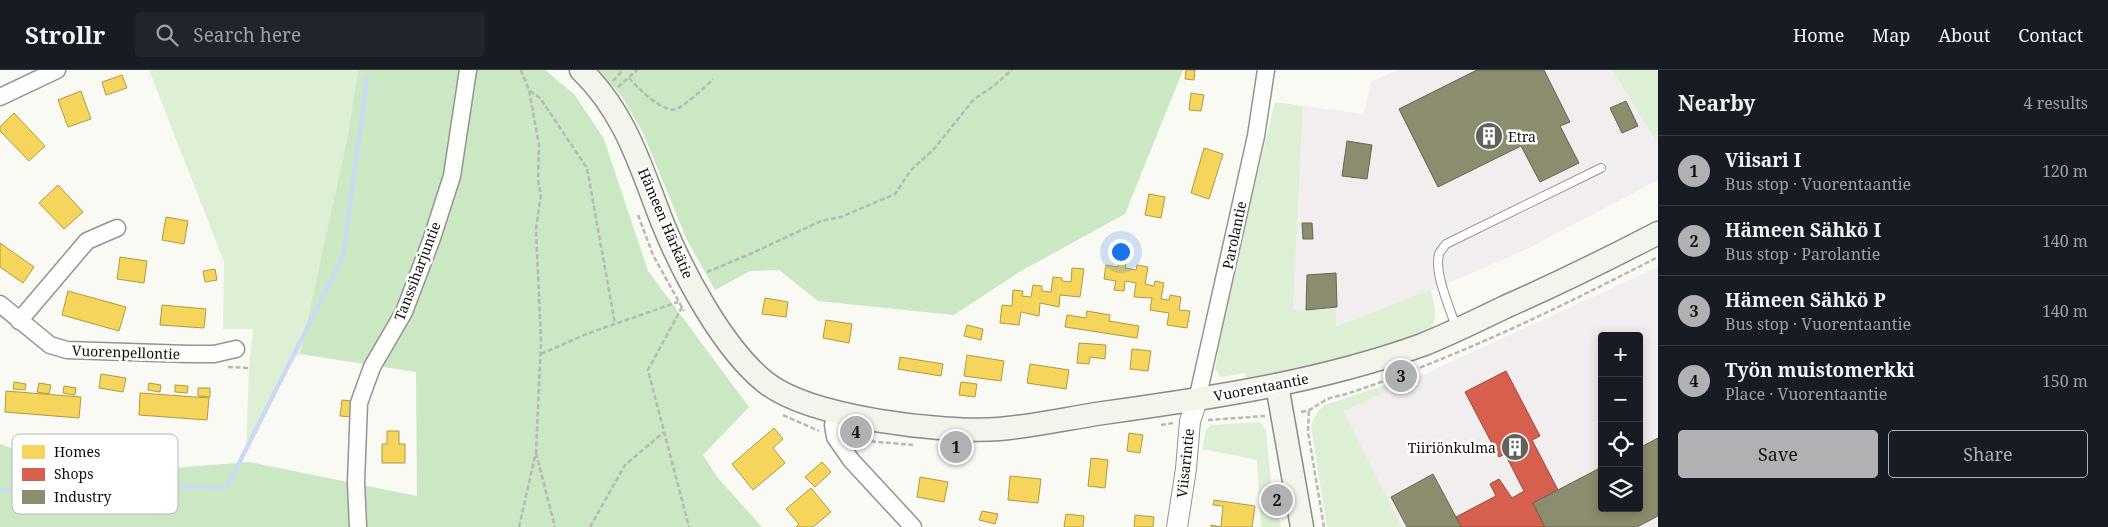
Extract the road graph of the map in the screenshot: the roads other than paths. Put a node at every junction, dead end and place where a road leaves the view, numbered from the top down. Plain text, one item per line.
1 (57, 70) edge
2 (468, 70) edge
3 (581, 70) edge
4 (1266, 70) edge
5 (0, 96) edge
6 (1601, 168) dead end
7 (118, 228) dead end
8 (1658, 233) edge
9 (0, 304) edge
10 (19, 321) junction
11 (1457, 330) junction
12 (236, 349) dead end
13 (1277, 385) junction
14 (1197, 400) junction
15 (837, 412) junction
16 (358, 527) edge
17 (913, 527) edge
18 (1177, 527) edge
19 (1302, 527) edge

1 - 5 street
2 - 16 street, Tanssiharjuntie
3 - 15 main road, Hämeen Härkätie
4 - 14 street, Parolantie
6 - 11 lane
7 - 10 street
8 - 11 main road, Vuorentaantie
9 - 10 street, Vuorenpellontie
10 - 12 street, Vuorenpellontie
11 - 13 main road, Vuorentaantie
13 - 14 main road, Vuorentaantie
13 - 19 main road
14 - 15 main road, Vuorentaantie
14 - 18 street, Viisarintie
15 - 17 street

